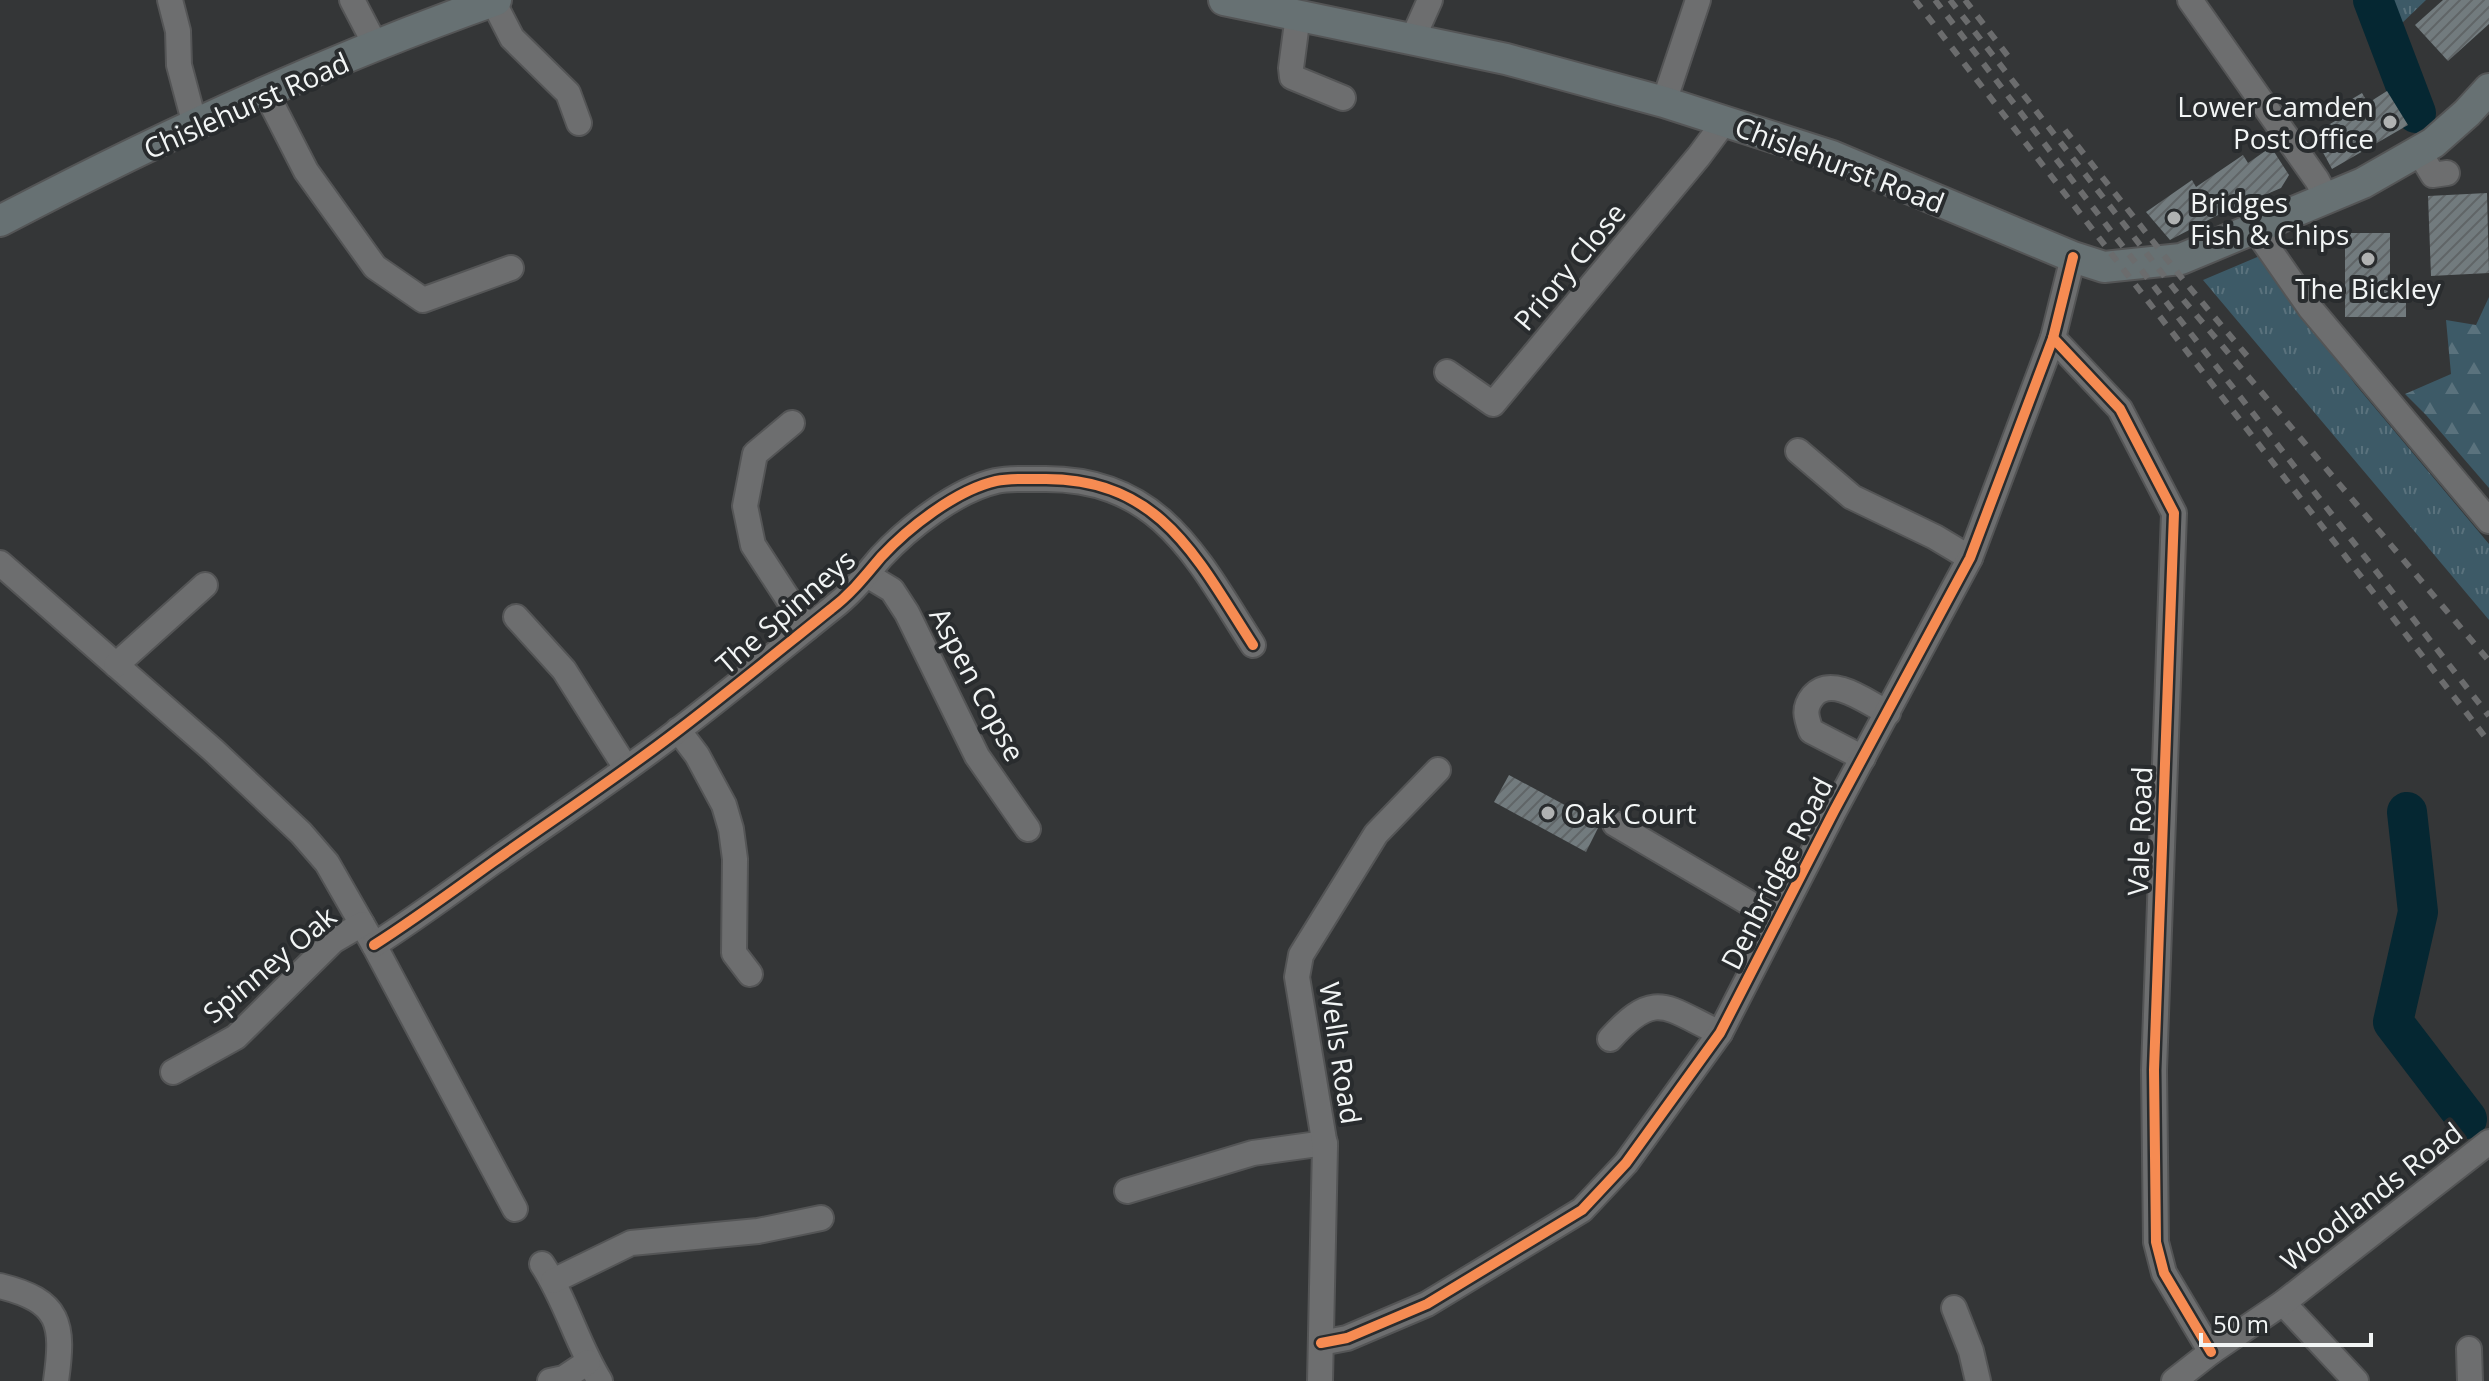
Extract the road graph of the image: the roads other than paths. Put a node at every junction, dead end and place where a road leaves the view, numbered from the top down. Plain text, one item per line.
1 (170, 0) edge
2 (352, 0) edge
3 (1224, 0) edge
4 (1430, 0) edge
5 (1698, 0) edge
6 (2190, 0) edge
7 (488, 2) edge
8 (1298, 15) junction
9 (1413, 38) junction
10 (376, 46) junction
11 (266, 93) junction
12 (2488, 94) edge
13 (1343, 98) dead end
14 (1664, 102) junction
15 (1725, 121) junction
16 (579, 123) dead end
17 (195, 125) junction
18 (2425, 147) junction
19 (2447, 173) dead end
20 (2327, 199) junction
21 (0, 221) edge
22 (2255, 229) junction
23 (2073, 257) junction
24 (511, 268) dead end
25 (2053, 338) junction
26 (1447, 372) dead end
27 (792, 423) dead end
28 (1798, 451) dead end
29 (2489, 521) edge
30 (1970, 558) junction
31 (0, 563) edge
32 (867, 575) junction
33 (205, 585) dead end
34 (516, 617) dead end
35 (807, 628) junction
36 (1253, 645) dead end
37 (116, 665) junction
38 (1888, 713) junction
39 (678, 730) junction
40 (1863, 758) junction
41 (626, 768) junction
42 (1438, 770) dead end
43 (1615, 824) dead end
44 (1028, 829) dead end
45 (1778, 920) junction
46 (368, 935) junction
47 (750, 974) dead end
48 (1720, 1033) junction
49 (1610, 1039) dead end
50 (173, 1072) dead end
51 (2489, 1142) edge
52 (1325, 1143) junction
53 (1127, 1191) dead end
54 (515, 1209) dead end
55 (821, 1218) dead end
56 (0, 1286) edge
57 (2283, 1303) junction
58 (1954, 1308) dead end
59 (1321, 1343) junction
60 (2469, 1349) dead end
61 (2211, 1352) junction
62 (594, 1371) edge
63 (56, 1381) edge
64 (550, 1381) edge
65 (1320, 1381) edge
66 (1978, 1381) edge
67 (2174, 1381) edge
68 (2356, 1381) edge
69 (2470, 1381) edge

1 - 17 street
2 - 10 street
3 - 8 main road, Chislehurst Road
4 - 9 street
5 - 14 street
6 - 20 street
7 - 10 main road, Chislehurst Road
7 - 16 street
8 - 9 main road, Chislehurst Road
8 - 13 street
9 - 14 main road, Chislehurst Road
10 - 11 main road, Chislehurst Road
11 - 17 main road, Chislehurst Road
11 - 24 street
12 - 18 main road, Chislehurst Road
14 - 15 main road, Chislehurst Road
15 - 23 main road, Chislehurst Road
15 - 26 street, Priory Close
17 - 21 main road, Chislehurst Road
18 - 19 street
18 - 20 main road, Chislehurst Road
20 - 22 main road, Chislehurst Road
22 - 23 main road, Chislehurst Road
22 - 29 street
23 - 25 street, Denbridge Road
25 - 30 street, Denbridge Road
25 - 61 street, Vale Road
27 - 35 street, The Spinneys
28 - 30 street
30 - 38 street, Denbridge Road
31 - 37 street
32 - 35 street, The Spinneys
32 - 36 street, The Spinneys
32 - 44 street, Aspen Copse
33 - 37 street
34 - 41 street
35 - 39 street, The Spinneys
37 - 46 street
38 - 40 street, Denbridge Road
38 - 40 street
39 - 41 street, The Spinneys
39 - 47 street
40 - 45 street, Denbridge Road
41 - 46 street, The Spinneys
42 - 52 street, Wells Road
43 - 45 street
45 - 48 street, Denbridge Road
46 - 50 street, Spinney Oak
46 - 54 street
48 - 49 street
48 - 59 street, Denbridge Road
51 - 57 street, Woodlands Road
52 - 53 street
52 - 59 street, Wells Road
55 - 62 street
56 - 63 street
57 - 61 street, Woodlands Road
57 - 68 street
58 - 66 street
59 - 65 street
60 - 69 street
61 - 67 street, Woodlands Road
62 - 64 street

